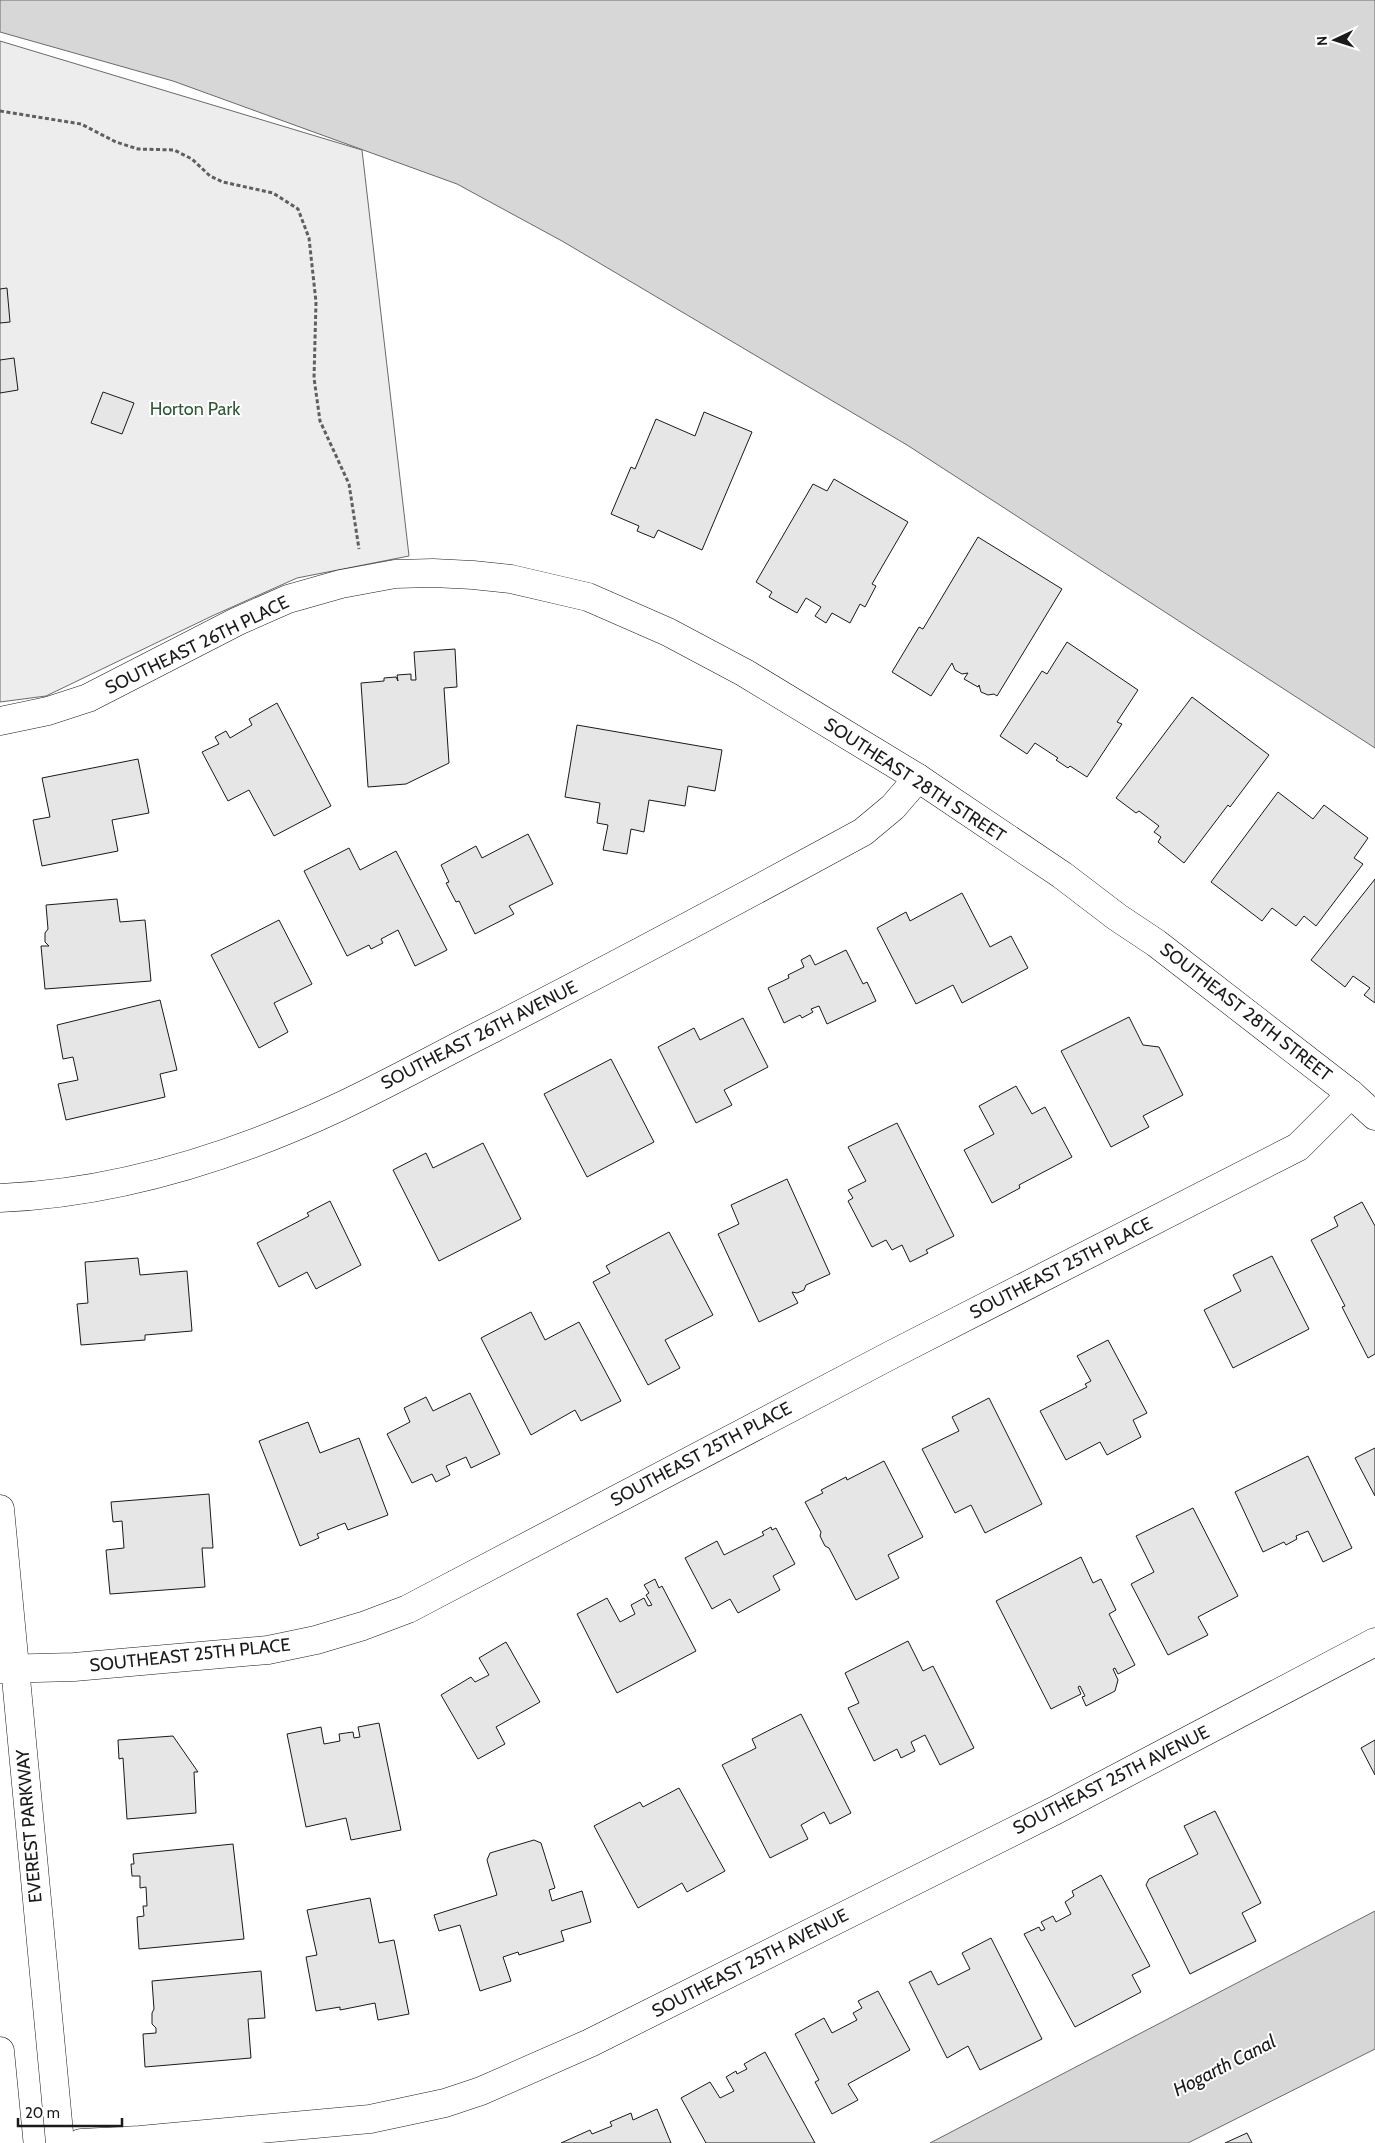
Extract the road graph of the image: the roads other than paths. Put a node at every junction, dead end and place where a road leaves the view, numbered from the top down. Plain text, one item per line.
1 (395, 574) joint
2 (0, 721) edge
3 (918, 778) junction
4 (1351, 1094) junction
5 (1375, 1116) edge
6 (0, 1198) edge
7 (0, 1509) edge
8 (1375, 1642) edge
9 (7, 1669) edge
10 (0, 2051) edge
11 (9, 2143) edge
12 (60, 2143) edge
13 (81, 2143) edge

1 - 2 street, SOUTHEAST 26TH PLACE
1 - 3 street, SOUTHEAST 28TH STREET
3 - 4 street, SOUTHEAST 28TH STREET
3 - 6 street, SOUTHEAST 26TH AVENUE
4 - 5 street, SOUTHEAST 28TH STREET
4 - 9 street, SOUTHEAST 25TH PLACE
7 - 9 street, EVEREST PARKWAY
8 - 13 street, SOUTHEAST 25TH AVENUE
9 - 12 street, EVEREST PARKWAY
10 - 11 street

